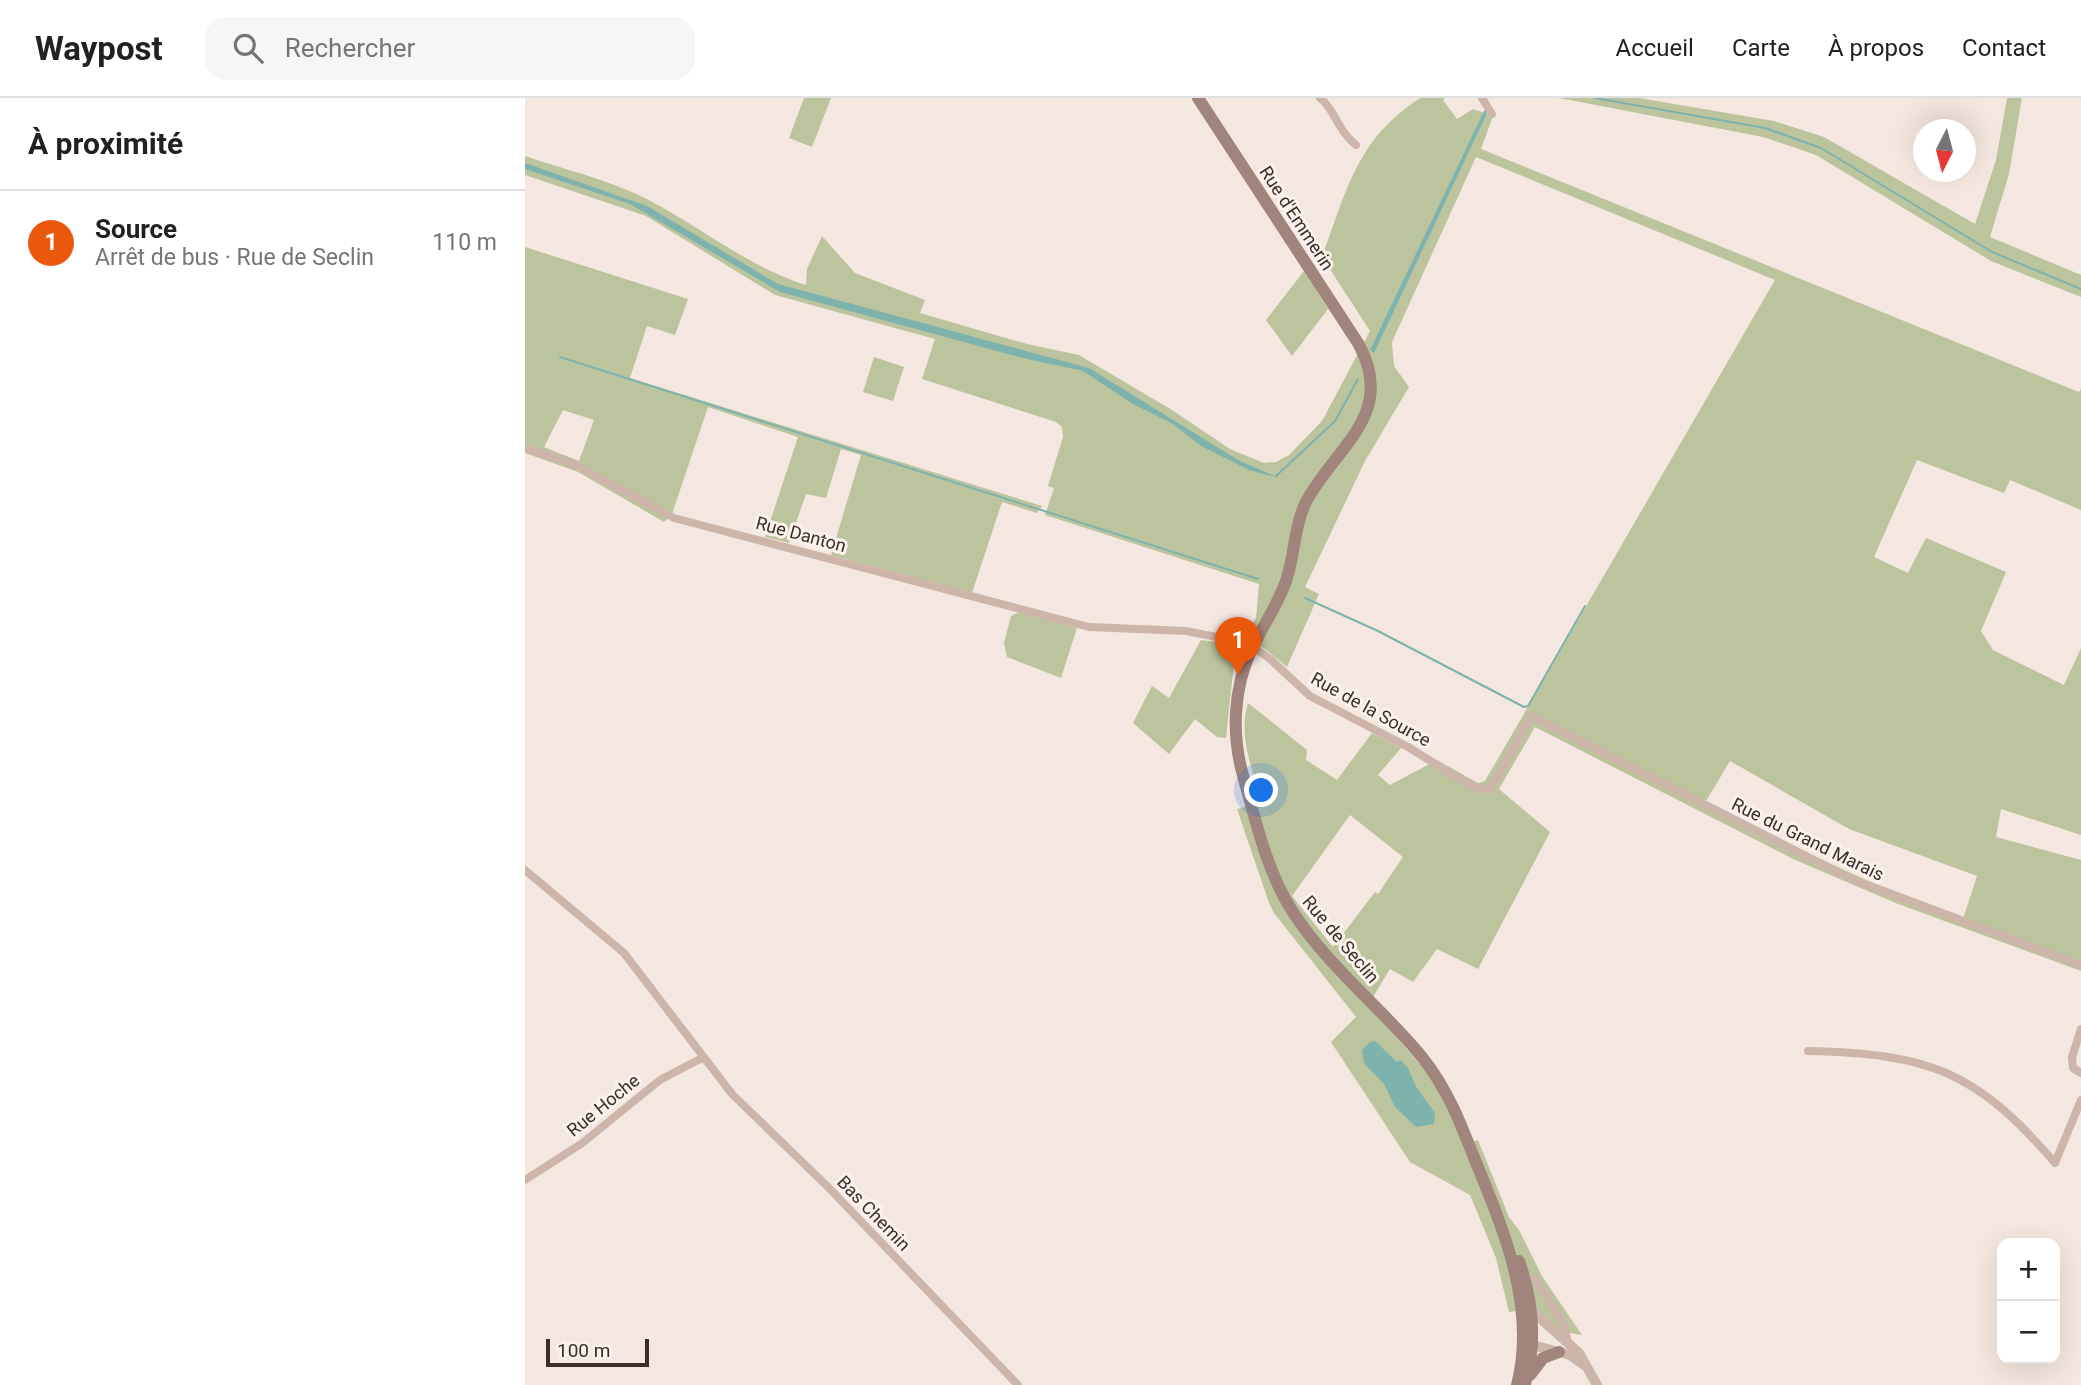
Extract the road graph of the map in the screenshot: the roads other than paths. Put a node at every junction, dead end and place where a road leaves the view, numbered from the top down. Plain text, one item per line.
1 (1198, 98) edge
2 (1336, 98) edge
3 (1483, 100) edge
4 (1324, 101) edge
5 (1491, 113) dead end
6 (1356, 145) dead end
7 (1365, 359) joint
8 (525, 448) edge
9 (1079, 625) joint
10 (1254, 646) junction
11 (1531, 716) joint
12 (525, 870) edge
13 (2081, 965) edge
14 (2081, 1029) edge
15 (1808, 1051) dead end
16 (704, 1061) junction
17 (2081, 1073) edge
18 (2081, 1100) edge
19 (525, 1180) edge
20 (1495, 1210) junction
21 (1535, 1279) dead end
22 (1531, 1310) junction
23 (1558, 1335) junction
24 (1529, 1342) junction
25 (1563, 1347) junction
26 (1018, 1385) edge
27 (1517, 1385) edge
28 (1525, 1385) edge
29 (1597, 1385) edge

1 - 7 main road, Rue d'Emmerin
2 - 4 street
3 - 5 street
4 - 6 street
7 - 10 main road, Rue de Seclin
8 - 9 street, Rue Danton
9 - 10 street, Rue de la Source
10 - 11 street, Rue de la Source
10 - 20 main road, Rue de Seclin
11 - 13 street, Rue du Grand Marais
12 - 16 street, Bas Chemin
14 - 17 street
15 - 18 street
16 - 19 street, Rue Hoche
16 - 26 street, Bas Chemin
20 - 22 main road
20 - 24 main road
21 - 25 street
22 - 23 street
22 - 24 main road
23 - 24 street
23 - 25 street
24 - 25 street
24 - 27 main road
24 - 28 main road
25 - 28 main road
25 - 29 street

